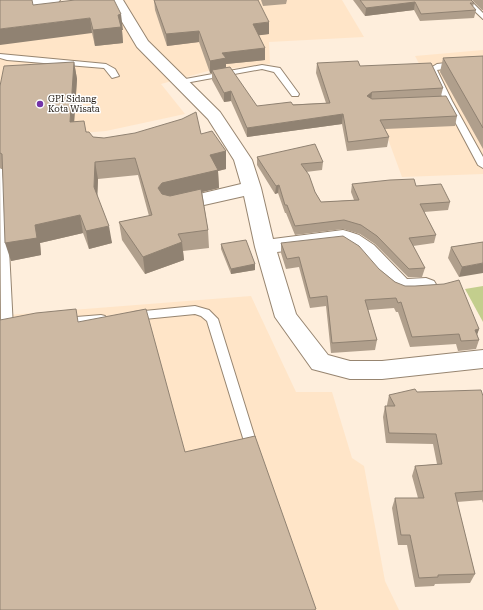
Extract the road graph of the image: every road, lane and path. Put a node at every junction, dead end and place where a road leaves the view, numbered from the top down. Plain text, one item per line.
1 (53, 0) edge
2 (116, 0) edge
3 (466, 0) edge
4 (0, 6) edge
5 (483, 18) edge
6 (0, 56) edge
7 (483, 61) edge
8 (115, 76) dead end
9 (180, 82) junction
10 (295, 94) dead end
11 (214, 116) junction
12 (193, 123) edge
13 (483, 165) edge
14 (0, 171) edge
15 (252, 188) junction
16 (171, 206) edge
17 (265, 247) junction
18 (446, 285) edge
19 (124, 317) edge
20 (109, 318) edge
21 (54, 323) edge
22 (7, 328) edge
23 (483, 359) edge
24 (249, 438) edge

1 - 4 street
2 - 9 street
3 - 5 lane
6 - 8 lane
7 - 13 lane
9 - 10 lane
9 - 11 street
11 - 12 street
11 - 15 street
14 - 22 lane
15 - 16 street
15 - 17 street
17 - 18 street
17 - 23 street
19 - 24 lane
20 - 21 lane

